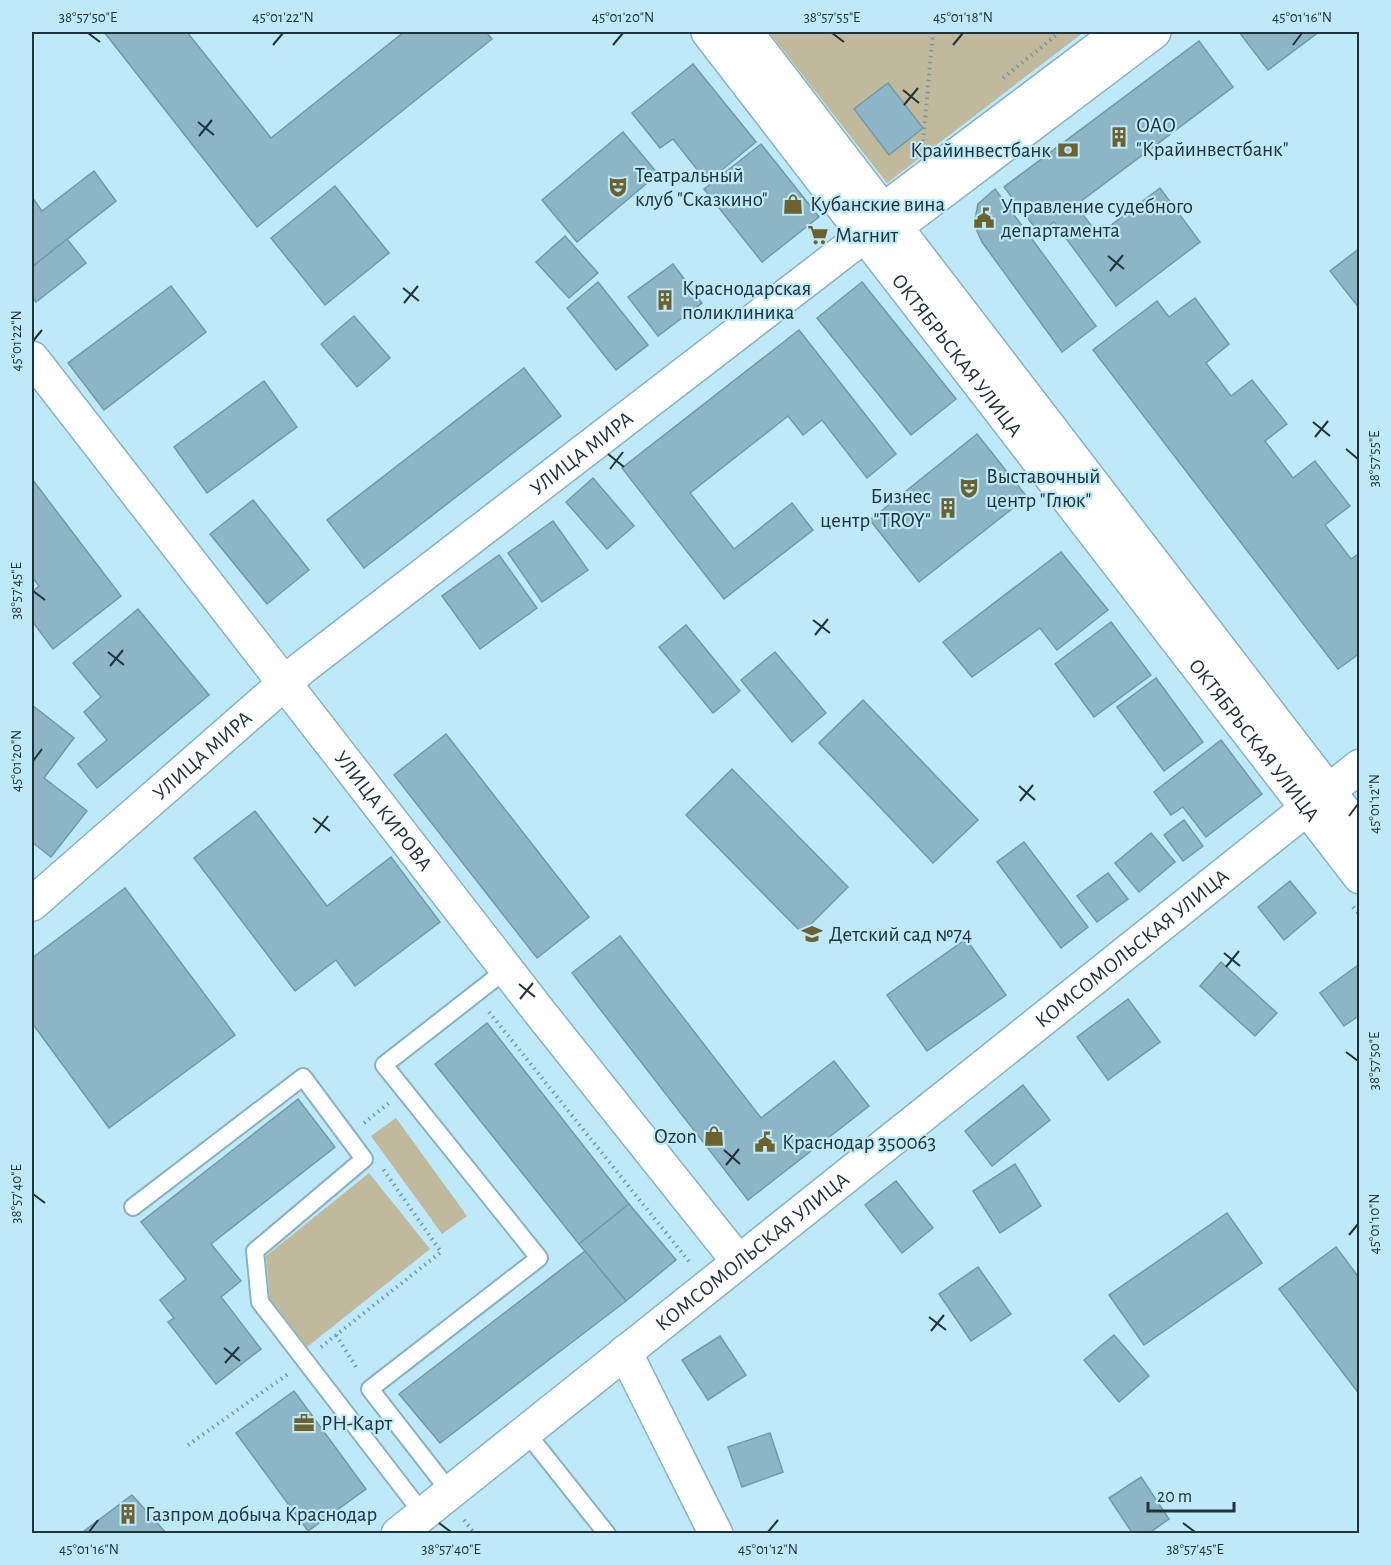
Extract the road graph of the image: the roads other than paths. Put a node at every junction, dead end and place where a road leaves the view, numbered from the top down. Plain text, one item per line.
1 (708, 32) edge
2 (746, 32) edge
3 (1120, 32) edge
4 (1154, 32) edge
5 (877, 225) junction
6 (32, 358) edge
7 (284, 683) junction
8 (1359, 766) edge
9 (1317, 799) junction
10 (1359, 832) edge
11 (1359, 877) edge
12 (32, 904) edge
13 (507, 969) junction
14 (133, 1207) dead end
15 (738, 1261) junction
16 (625, 1352) junction
17 (526, 1432) junction
18 (456, 1505) junction
19 (423, 1514) junction
20 (398, 1533) edge
21 (607, 1533) edge
22 (716, 1533) edge

1 - 5 street, ОКТЯБРЬСКАЯ УЛИЦА
2 - 5 street, ОКТЯБРЬСКАЯ УЛИЦА
3 - 5 street, УЛИЦА МИРА
4 - 5 street, УЛИЦА МИРА
5 - 7 street, УЛИЦА МИРА
5 - 9 street, ОКТЯБРЬСКАЯ УЛИЦА
6 - 7 street, УЛИЦА КИРОВА
7 - 12 street, УЛИЦА МИРА
7 - 13 street, УЛИЦА КИРОВА
8 - 9 street, КОМСОМОЛЬСКАЯ УЛИЦА
9 - 10 street, ОКТЯБРЬСКАЯ УЛИЦА
9 - 11 street, ОКТЯБРЬСКАЯ УЛИЦА
9 - 15 street, КОМСОМОЛЬСКАЯ УЛИЦА
13 - 15 street, УЛИЦА КИРОВА
13 - 18 lane
14 - 19 lane
15 - 16 street, КОМСОМОЛЬСКАЯ УЛИЦА
16 - 17 street, КОМСОМОЛЬСКАЯ УЛИЦА
16 - 22 street
17 - 18 street, КОМСОМОЛЬСКАЯ УЛИЦА
17 - 21 lane
18 - 19 street, КОМСОМОЛЬСКАЯ УЛИЦА
19 - 20 street, КОМСОМОЛЬСКАЯ УЛИЦА

